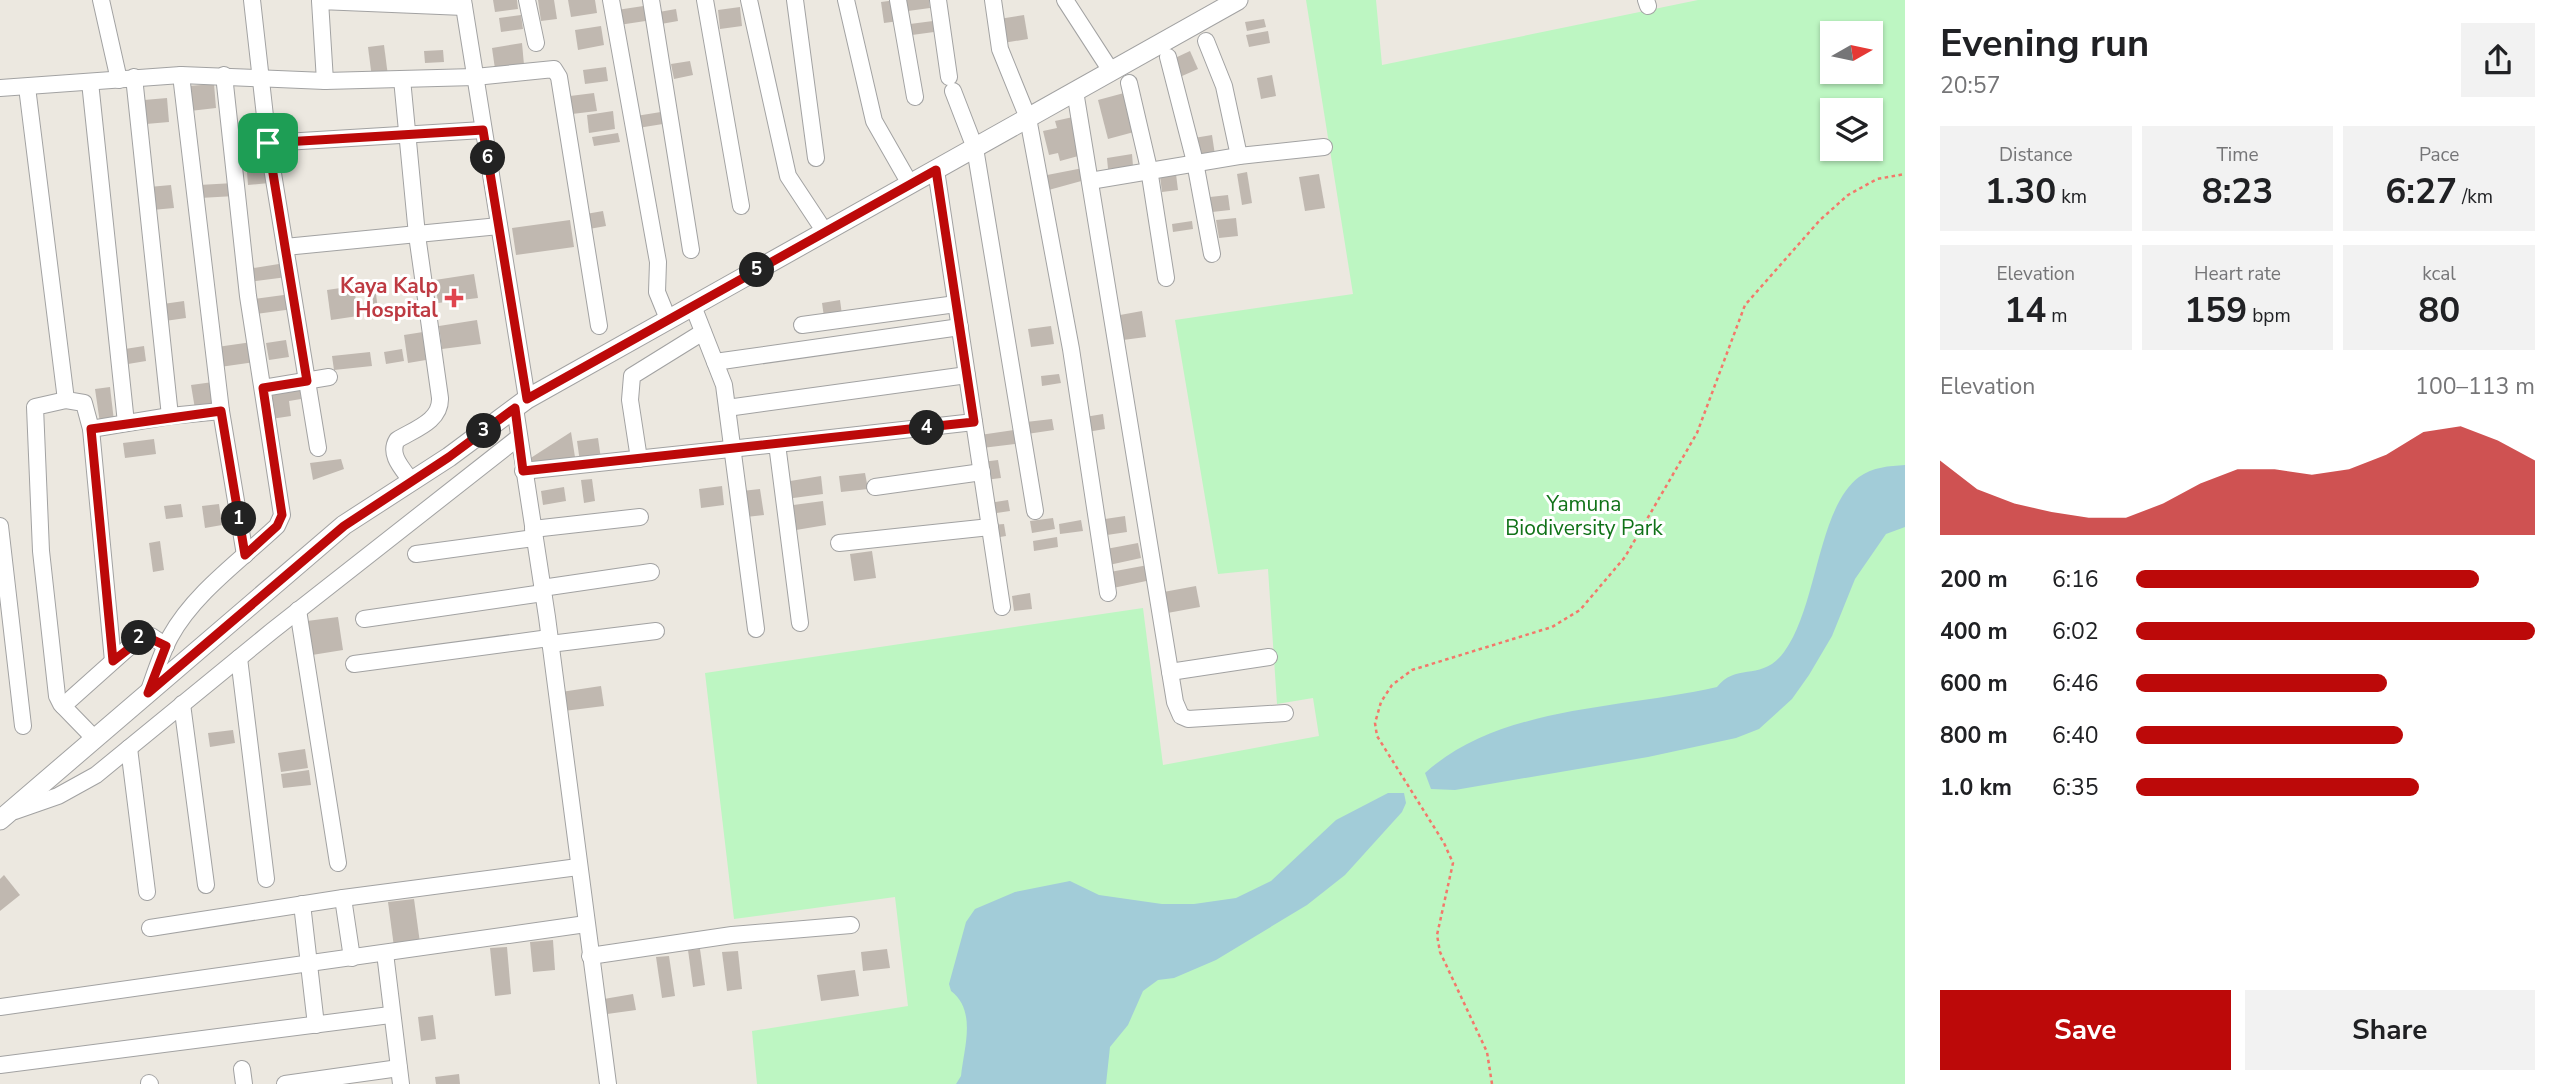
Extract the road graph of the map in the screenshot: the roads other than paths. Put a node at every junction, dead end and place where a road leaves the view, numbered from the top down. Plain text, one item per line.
1 (101, 0) edge
2 (252, 0) edge
3 (527, 0) edge
4 (611, 0) edge
5 (651, 0) edge
6 (705, 0) edge
7 (749, 0) edge
8 (795, 0) edge
9 (846, 0) edge
10 (898, 0) edge
11 (937, 0) edge
12 (993, 0) edge
13 (1238, 0) edge
14 (463, 4) edge
15 (1068, 6) edge
16 (1208, 8) edge
17 (1206, 41) dead end
18 (536, 43) dead end
19 (1168, 57) dead end
20 (1111, 71) junction
21 (181, 75) junction
22 (224, 75) junction
23 (261, 77) junction
24 (475, 77) junction
25 (127, 79) junction
26 (402, 79) junction
27 (325, 81) junction
28 (90, 82) junction
29 (1129, 83) dead end
30 (27, 86) junction
31 (0, 88) edge
32 (1075, 91) junction
33 (915, 97) dead end
34 (1028, 118) junction
35 (483, 130) junction
36 (408, 135) junction
37 (268, 143) junction
38 (1324, 147) dead end
39 (975, 148) junction
40 (1238, 156) junction
41 (816, 158) dead end
42 (1195, 162) junction
43 (1149, 169) junction
44 (936, 170) junction
45 (1090, 181) junction
46 (910, 184) junction
47 (741, 206) dead end
48 (499, 226) junction
49 (825, 232) junction
50 (417, 235) junction
51 (285, 247) junction
52 (691, 250) dead end
53 (1212, 254) dead end
54 (1166, 278) dead end
55 (956, 304) junction
56 (693, 306) junction
57 (668, 319) junction
58 (599, 326) dead end
59 (802, 326) dead end
60 (960, 327) junction
61 (703, 331) junction
62 (715, 362) junction
63 (967, 375) junction
64 (329, 377) dead end
65 (307, 381) junction
66 (263, 388) junction
67 (66, 400) junction
68 (521, 403) junction
69 (727, 408) junction
70 (221, 411) junction
71 (170, 416) junction
72 (974, 422) junction
73 (126, 423) junction
74 (91, 429) junction
75 (519, 437) junction
76 (777, 444) junction
77 (318, 448) dead end
78 (734, 449) junction
79 (639, 459) junction
80 (523, 471) junction
81 (982, 472) junction
82 (412, 482) junction
83 (875, 487) dead end
84 (1035, 511) dead end
85 (640, 517) dead end
86 (0, 526) edge
87 (990, 527) junction
88 (533, 533) junction
89 (839, 543) dead end
90 (243, 544) junction
91 (416, 554) dead end
92 (651, 572) dead end
93 (543, 590) junction
94 (1108, 593) dead end
95 (1002, 607) dead end
96 (298, 610) junction
97 (364, 620) dead end
98 (800, 623) dead end
99 (756, 629) dead end
100 (656, 631) dead end
101 (549, 641) junction
102 (166, 646) junction
103 (1269, 657) dead end
104 (239, 658) junction
105 (113, 661) junction
106 (354, 664) dead end
107 (1170, 672) junction
108 (148, 693) junction
109 (61, 704) junction
110 (182, 704) junction
111 (1285, 713) dead end
112 (23, 726) dead end
113 (95, 739) junction
114 (129, 748) junction
115 (5, 816) edge
116 (338, 863) dead end
117 (578, 867) junction
118 (267, 879) dead end
119 (206, 885) dead end
120 (147, 892) dead end
121 (343, 898) junction
122 (302, 904) junction
123 (586, 924) junction
124 (851, 925) dead end
125 (150, 928) dead end
126 (385, 953) junction
127 (590, 956) junction
128 (352, 958) junction
129 (308, 964) junction
130 (0, 1007) edge
131 (390, 1015) junction
132 (316, 1025) junction
133 (0, 1065) edge
134 (400, 1076) edge
135 (285, 1084) edge
136 (608, 1084) edge

1 - 25 street
2 - 23 street
3 - 18 street
4 - 57 street
5 - 52 street
6 - 47 street
7 - 49 street
8 - 41 street
9 - 46 street
10 - 33 street
11 - 39 street
12 - 34 street
13 - 16 street
14 - 24 street
14 - 27 street
15 - 20 street
16 - 20 street
17 - 40 street
19 - 42 street
20 - 32 street
21 - 22 street
21 - 25 street
21 - 70 street
22 - 23 street
22 - 66 street
23 - 27 street
23 - 37 street
24 - 26 street
24 - 35 street
24 - 58 street
25 - 28 street
25 - 71 street
26 - 27 street
26 - 36 street
28 - 30 street
28 - 73 street
29 - 43 street
30 - 31 street
30 - 67 street
32 - 34 street
32 - 45 street
34 - 39 street
34 - 94 street
35 - 36 street
35 - 48 street
36 - 37 street
36 - 50 street
37 - 51 street
38 - 40 street
39 - 44 street
39 - 84 street
40 - 42 street
42 - 43 street
42 - 53 street
43 - 45 street
43 - 54 street
44 - 46 street
44 - 55 street
45 - 107 street
46 - 49 street
48 - 50 street
48 - 68 street
49 - 56 street
50 - 51 street
50 - 82 street
51 - 65 street
55 - 59 street
55 - 60 street
56 - 57 street
56 - 61 street
57 - 68 street
60 - 62 street
60 - 63 street
61 - 62 street
61 - 79 street
62 - 69 street
63 - 69 street
63 - 72 street
64 - 65 street
65 - 66 street
65 - 77 street
66 - 90 street
67 - 74 street
67 - 109 street
68 - 75 street
68 - 82 street
69 - 78 street
70 - 71 street
70 - 90 street
71 - 73 street
72 - 76 street
72 - 81 street
73 - 74 street
74 - 105 street
75 - 80 street
75 - 96 street
76 - 78 street
76 - 98 street
78 - 79 street
78 - 99 street
79 - 80 street
80 - 88 street
81 - 83 street
81 - 87 street
82 - 108 street
85 - 88 street
86 - 112 street
87 - 89 street
87 - 95 street
88 - 91 street
88 - 93 street
90 - 102 street
92 - 93 street
93 - 97 street
93 - 101 street
96 - 104 street
96 - 116 street
100 - 101 street
101 - 106 street
101 - 117 street
102 - 105 street
102 - 108 street
103 - 107 street
104 - 110 street
104 - 118 street
105 - 109 street
107 - 111 street
108 - 113 street
109 - 113 street
110 - 114 street
110 - 119 street
113 - 115 street
114 - 115 street
114 - 120 street
117 - 121 street
117 - 123 street
121 - 122 street
121 - 128 street
122 - 125 street
122 - 129 street
123 - 126 street
123 - 127 street
124 - 127 street
126 - 128 street
126 - 131 street
127 - 136 street
128 - 129 street
129 - 130 street
129 - 132 street
131 - 132 street
131 - 134 street
132 - 133 street
134 - 135 street

